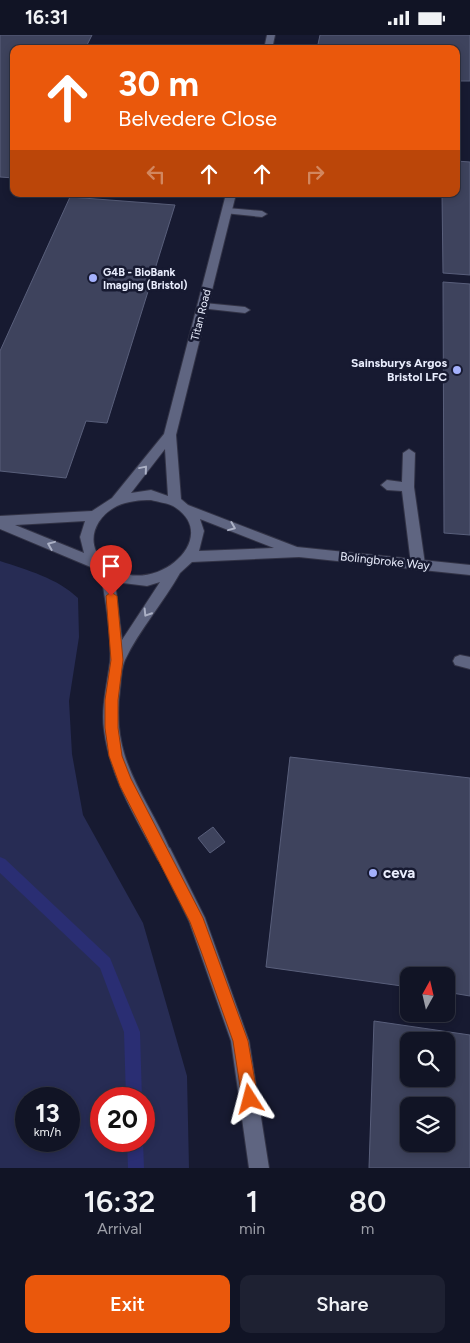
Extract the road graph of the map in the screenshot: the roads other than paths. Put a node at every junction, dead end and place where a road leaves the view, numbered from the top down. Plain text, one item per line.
1 (230, 197) edge
2 (226, 211) junction
3 (262, 214) dead end
4 (204, 306) junction
5 (245, 310) dead end
6 (170, 435) junction
7 (409, 453) dead end
8 (388, 485) dead end
9 (408, 487) junction
10 (117, 501) junction
11 (175, 501) junction
12 (186, 509) junction
13 (96, 516) junction
14 (0, 523) edge
15 (299, 552) junction
16 (191, 557) junction
17 (418, 564) junction
18 (101, 568) junction
19 (470, 570) edge
20 (174, 572) junction
21 (117, 660) junction
22 (259, 1168) edge

1 - 2 street, Titan Road
2 - 3 street
2 - 4 street, Titan Road
4 - 5 street
4 - 6 street, Titan Road
10 -> 6 street, Titan Road
6 - 11 street, Titan Road
7 - 9 lane
8 - 9 street
9 - 17 street
10 - 11 street
10 - 13 street
11 - 12 street
12 -> 15 street, Bolingbroke Way
12 - 16 street
13 - 14 street
13 - 18 street
18 -> 14 street
15 - 16 street, Bolingbroke Way
15 - 17 street, Bolingbroke Way
16 - 20 street
17 - 19 street, Bolingbroke Way
18 - 20 street
18 - 21 street
20 -> 21 street
21 - 22 street

